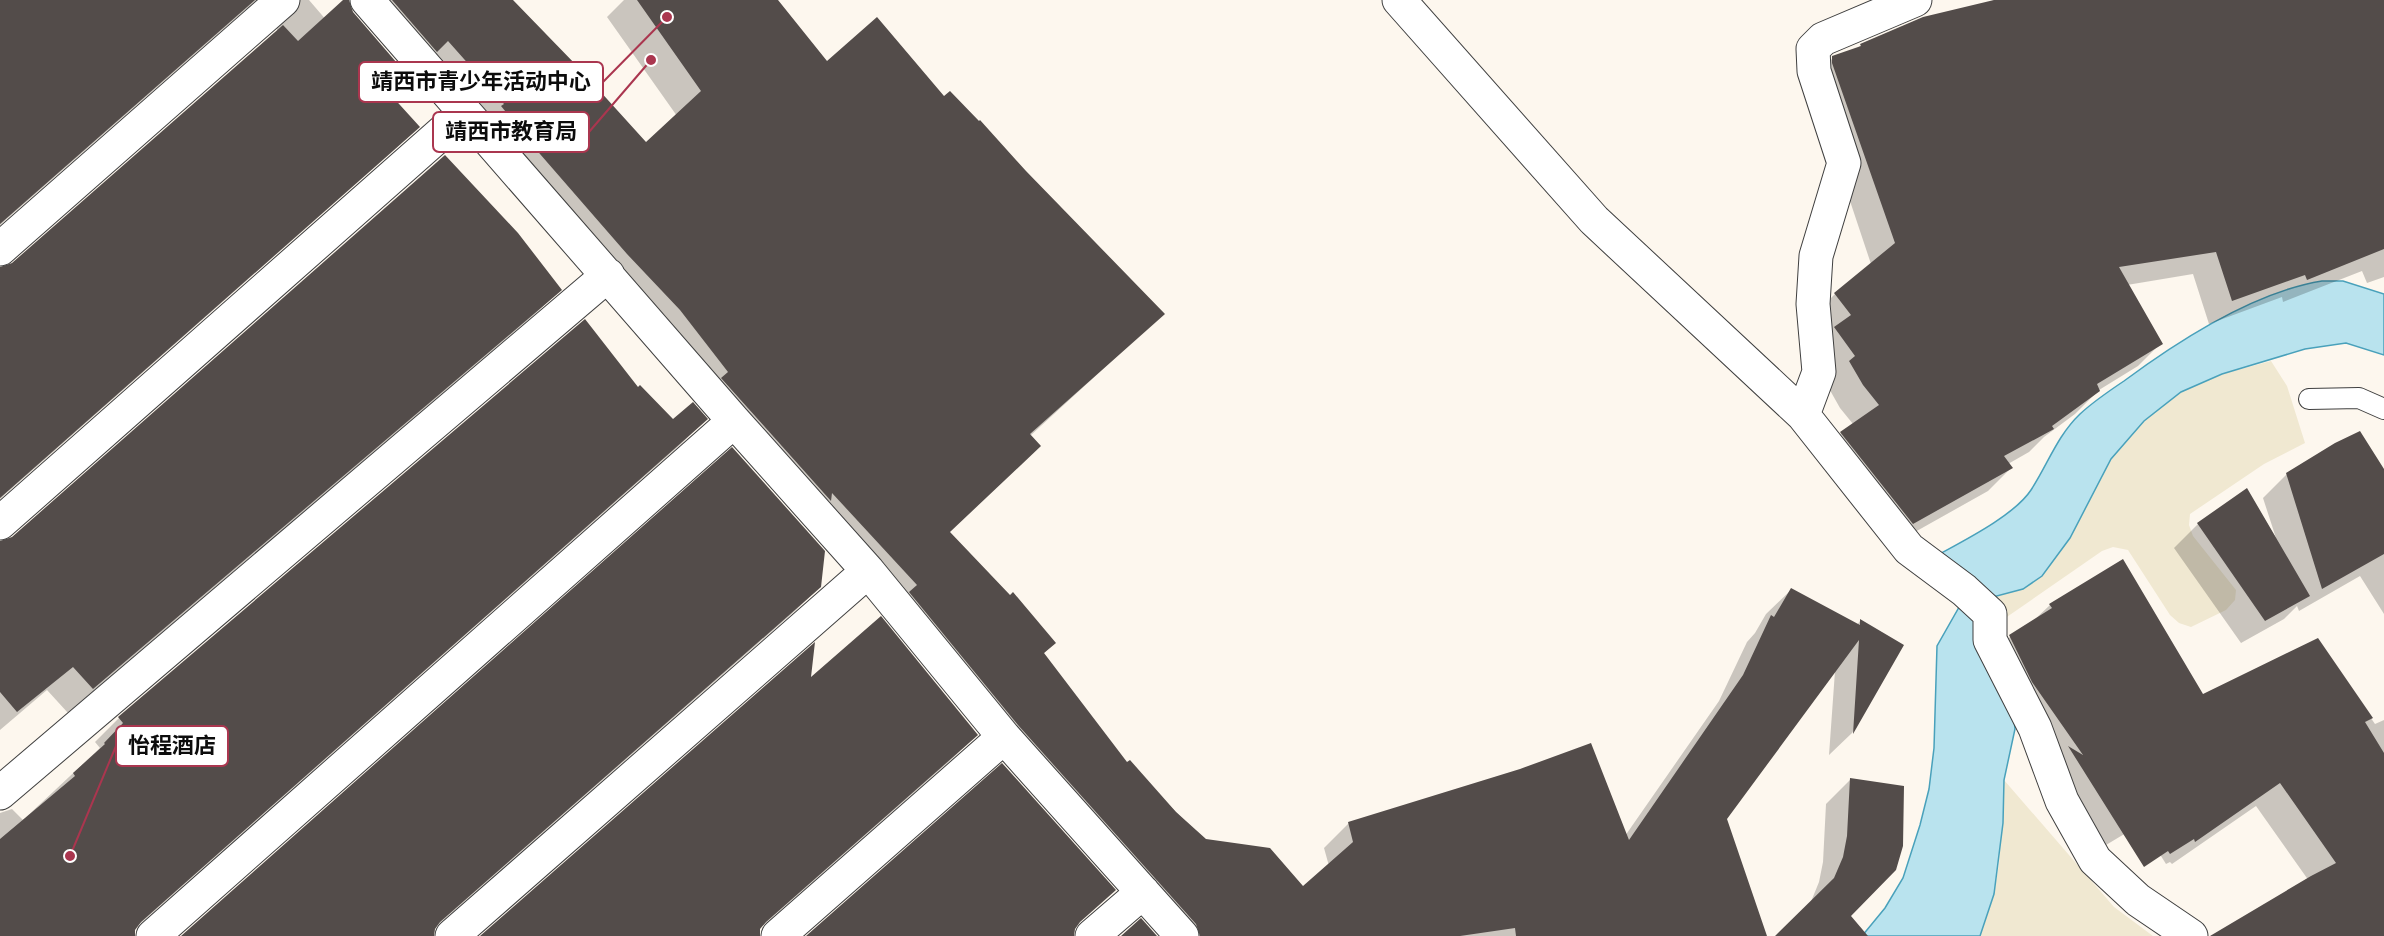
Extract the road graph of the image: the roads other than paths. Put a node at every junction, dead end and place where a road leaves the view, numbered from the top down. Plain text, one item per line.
1 (283, 0) edge
2 (367, 0) edge
3 (1399, 0) edge
4 (1915, 0) edge
5 (465, 113) junction
6 (0, 249) edge
7 (608, 275) junction
8 (2309, 399) dead end
9 (2384, 409) edge
10 (1803, 415) junction
11 (734, 421) junction
12 (0, 524) edge
13 (868, 571) junction
14 (1005, 737) junction
15 (0, 793) edge
16 (1143, 892) junction
17 (153, 936) edge
18 (452, 936) edge
19 (778, 936) edge
20 (1092, 936) edge
21 (1182, 936) edge
22 (2191, 936) edge

1 - 6 street
2 - 5 street
3 - 10 street
4 - 10 street
5 - 7 street
5 - 12 street
7 - 11 street
7 - 15 street
8 - 9 lane
10 - 22 street
11 - 13 street
11 - 17 street
13 - 14 street
13 - 18 street
14 - 16 street
14 - 19 street
16 - 20 street
16 - 21 street

